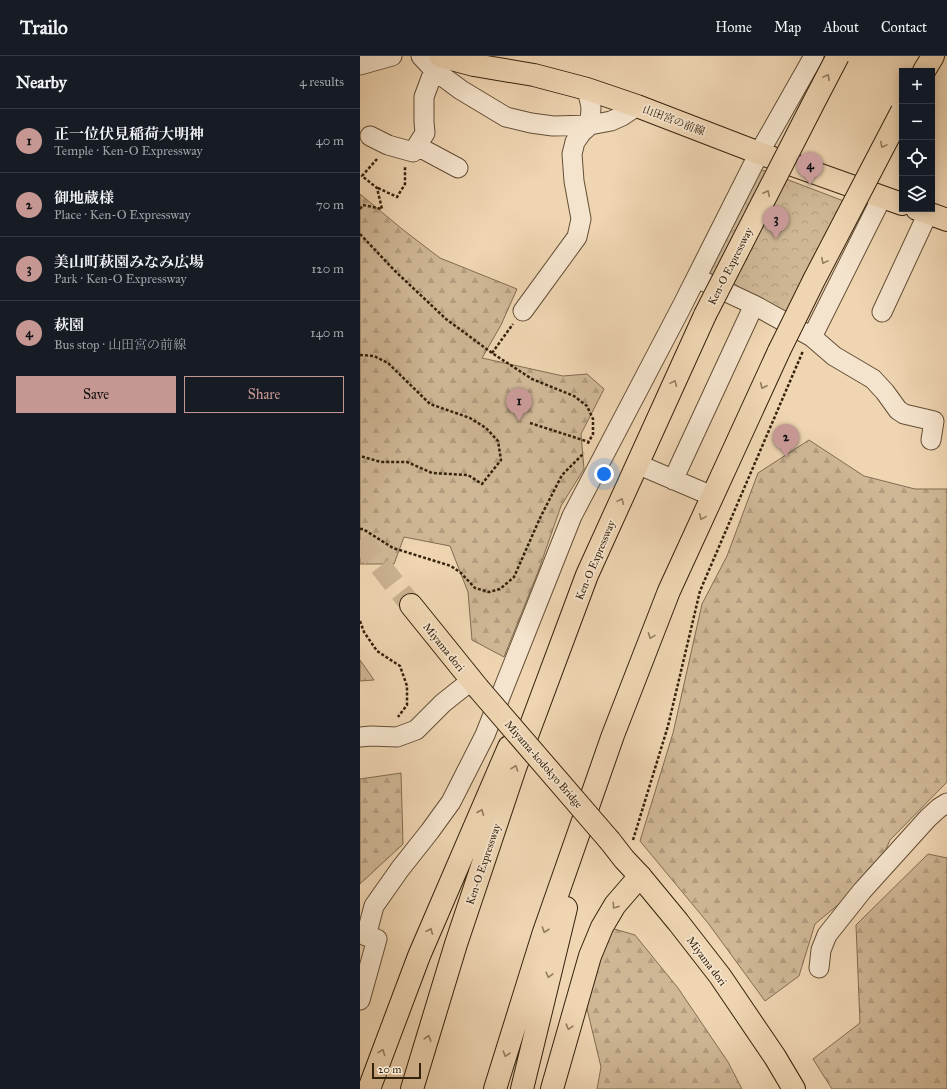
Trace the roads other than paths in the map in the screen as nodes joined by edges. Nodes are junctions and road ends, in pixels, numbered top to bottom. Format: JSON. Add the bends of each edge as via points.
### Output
{"nodes":[{"id":1,"x":392,"y":56,"type":"edge"},
{"id":2,"x":421,"y":56,"type":"edge"},
{"id":3,"x":814,"y":56,"type":"edge"},
{"id":4,"x":838,"y":56,"type":"edge"},
{"id":5,"x":933,"y":56,"type":"edge"},
{"id":6,"x":437,"y":63,"type":"edge"},
{"id":7,"x":361,"y":65,"type":"edge"},
{"id":8,"x":926,"y":68,"type":"edge"},
{"id":9,"x":587,"y":89,"type":"junction"},
{"id":10,"x":637,"y":106,"type":"junction"},
{"id":11,"x":899,"y":117,"type":"edge"},
{"id":12,"x":590,"y":125,"type":"junction"},
{"id":13,"x":370,"y":136,"type":"dead end"},
{"id":14,"x":415,"y":149,"type":"junction"},
{"id":15,"x":759,"y":153,"type":"junction"},
{"id":16,"x":458,"y":168,"type":"dead end"},
{"id":17,"x":892,"y":200,"type":"edge"},
{"id":18,"x":931,"y":214,"type":"edge"},
{"id":19,"x":696,"y":278,"type":"junction"},
{"id":20,"x":754,"y":306,"type":"junction"},
{"id":21,"x":523,"y":312,"type":"dead end"},
{"id":22,"x":882,"y":312,"type":"dead end"},
{"id":23,"x":812,"y":337,"type":"junction"},
{"id":24,"x":931,"y":440,"type":"dead end"},
{"id":25,"x":637,"y":464,"type":"junction"},
{"id":26,"x":673,"y":480,"type":"junction"},
{"id":27,"x":712,"y":496,"type":"junction"},
{"id":28,"x":587,"y":575,"type":"junction"},
{"id":29,"x":411,"y":605,"type":"tunnel mouth"},
{"id":30,"x":475,"y":684,"type":"junction"},
{"id":31,"x":613,"y":735,"type":"junction"},
{"id":32,"x":360,"y":737,"type":"edge"},
{"id":33,"x":947,"y":803,"type":"edge"},
{"id":34,"x":610,"y":840,"type":"joint"},
{"id":35,"x":640,"y":876,"type":"junction"},
{"id":36,"x":819,"y":968,"type":"dead end"},
{"id":37,"x":360,"y":1000,"type":"edge"},
{"id":38,"x":369,"y":1089,"type":"edge"},
{"id":39,"x":412,"y":1089,"type":"edge"},
{"id":40,"x":495,"y":1089,"type":"edge"},
{"id":41,"x":522,"y":1089,"type":"edge"},
{"id":42,"x":552,"y":1089,"type":"edge"},
{"id":43,"x":794,"y":1089,"type":"edge"}],
"edges":[{"from":1,"to":7,"type":"street"},
{"from":2,"to":6,"type":"street"},
{"from":3,"to":15,"type":"street"},
{"from":25,"to":4,"type":"main road","name":"Ken-O Expressway","one_way":true,"bridge":true,"via":[[705,315]]},
{"from":5,"to":8,"type":"main road"},
{"from":6,"to":9,"type":"main road","name":"山田宮の前線","via":[[474,64]]},
{"from":6,"to":12,"type":"street","via":[[461,90],[506,117],[553,126]]},
{"from":6,"to":14,"type":"street","via":[[424,97],[425,133]]},
{"from":9,"to":10,"type":"main road","name":"山田宮の前線"},
{"from":9,"to":12,"type":"street","via":[[591,107]]},
{"from":10,"to":12,"type":"street","via":[[611,121]]},
{"from":10,"to":15,"type":"main road","name":"山田宮の前線"},
{"from":11,"to":27,"type":"main road","one_way":true,"bridge":true,"via":[[814,280]]},
{"from":12,"to":21,"type":"street","via":[[575,142],[572,154],[580,219],[577,237]]},
{"from":13,"to":14,"type":"street","via":[[388,145]]},
{"from":14,"to":16,"type":"street"},
{"from":15,"to":17,"type":"main road","name":"山田宮の前線"},
{"from":15,"to":19,"type":"street"},
{"from":17,"to":23,"type":"street"},
{"from":18,"to":22,"type":"street"},
{"from":19,"to":20,"type":"street"},
{"from":19,"to":37,"type":"street","via":[[572,516],[485,735],[451,802],[374,906],[366,936],[377,940]]},
{"from":20,"to":23,"type":"street"},
{"from":20,"to":26,"type":"street"},
{"from":23,"to":24,"type":"street","via":[[834,356],[873,379],[898,410],[904,414],[934,421]]},
{"from":25,"to":26,"type":"street"},
{"from":28,"to":25,"type":"main road","name":"Ken-O Expressway","one_way":true},
{"from":26,"to":27,"type":"street"},
{"from":27,"to":31,"type":"main road","one_way":true,"via":[[669,591]]},
{"from":38,"to":28,"type":"main road","one_way":true,"via":[[419,956],[557,632]]},
{"from":39,"to":28,"type":"main road","name":"Ken-O Expressway","one_way":true,"via":[[456,944],[515,768]]},
{"from":29,"to":30,"type":"main road","name":"Miyama dori"},
{"from":30,"to":32,"type":"street","via":[[443,703],[416,730],[397,737]]},
{"from":30,"to":34,"type":"main road","name":"Miyama-kodokyo Bridge","bridge":true},
{"from":31,"to":40,"type":"main road","one_way":true,"via":[[543,935]]},
{"from":31,"to":41,"type":"main road","one_way":true,"via":[[560,932]]},
{"from":33,"to":36,"type":"street","via":[[928,818],[827,934],[821,950]]},
{"from":34,"to":35,"type":"main road","name":"Miyama dori"},
{"from":35,"to":42,"type":"main road","one_way":true,"via":[[615,905],[590,956]]},
{"from":35,"to":43,"type":"main road","name":"Miyama dori","via":[[720,976]]}]}
